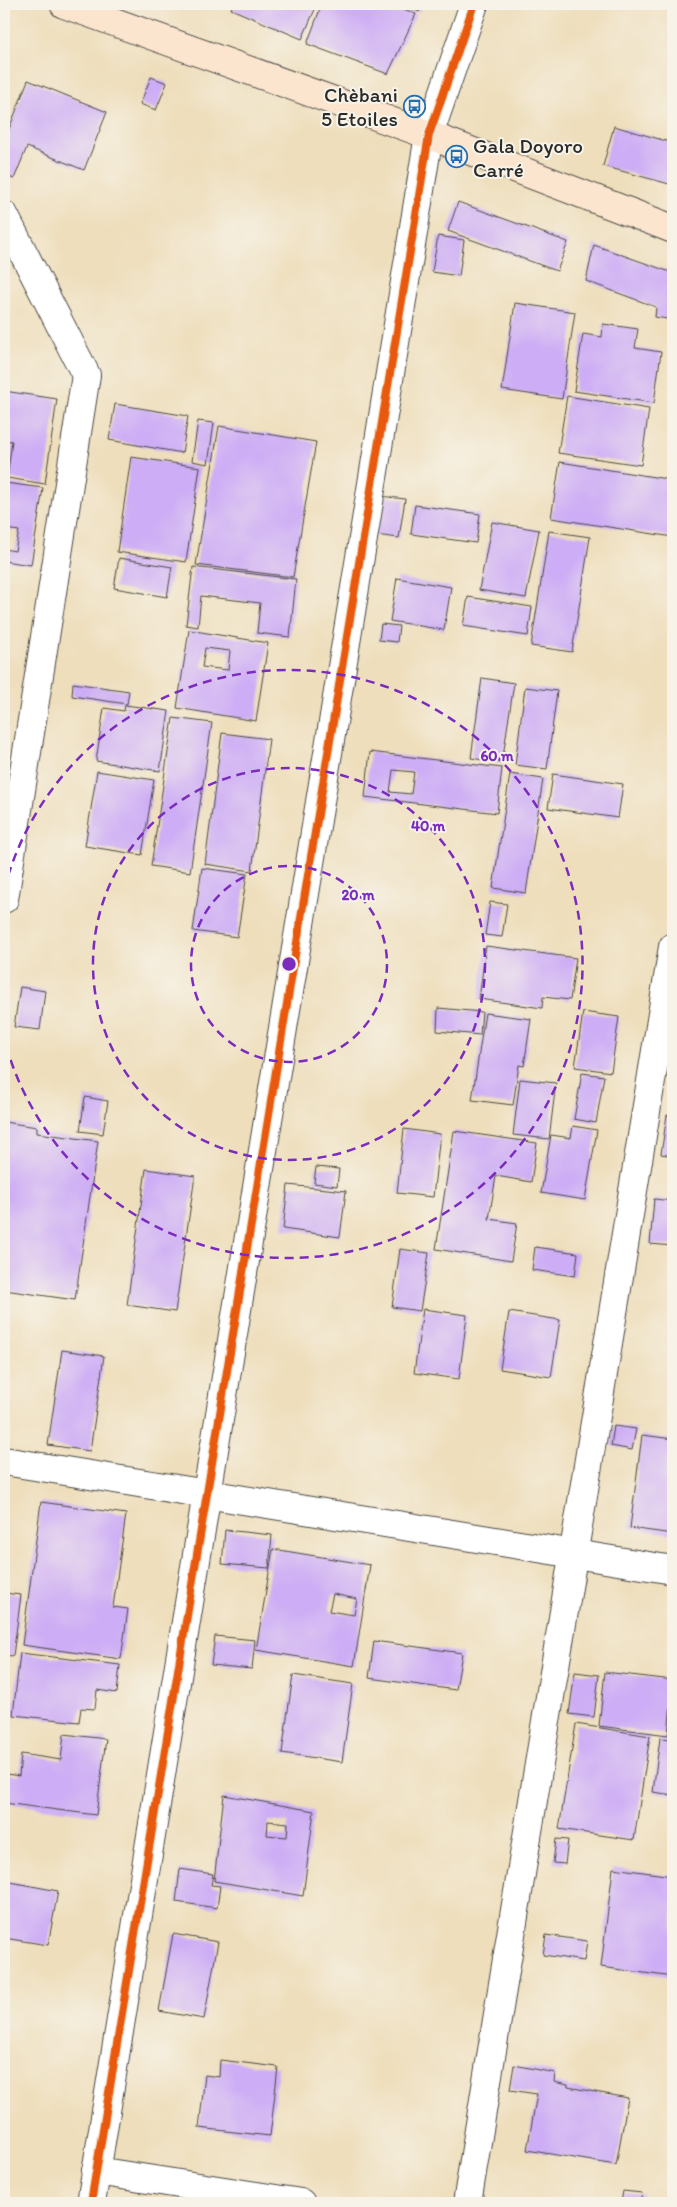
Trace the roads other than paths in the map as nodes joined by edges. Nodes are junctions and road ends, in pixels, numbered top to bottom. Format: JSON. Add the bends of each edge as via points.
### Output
{"nodes":[{"id":1,"x":64,"y":4,"type":"edge"},
{"id":2,"x":474,"y":4,"type":"edge"},
{"id":3,"x":429,"y":135,"type":"junction"},
{"id":4,"x":4,"y":215,"type":"edge"},
{"id":5,"x":673,"y":229,"type":"edge"},
{"id":6,"x":4,"y":899,"type":"edge"},
{"id":7,"x":673,"y":947,"type":"edge"},
{"id":8,"x":4,"y":1461,"type":"edge"},
{"id":9,"x":207,"y":1494,"type":"junction"},
{"id":10,"x":574,"y":1554,"type":"junction"},
{"id":11,"x":673,"y":1570,"type":"edge"},
{"id":12,"x":96,"y":2171,"type":"junction"},
{"id":13,"x":91,"y":2203,"type":"edge"},
{"id":14,"x":301,"y":2203,"type":"edge"},
{"id":15,"x":467,"y":2203,"type":"edge"}],
"edges":[{"from":1,"to":3,"type":"main road"},
{"from":2,"to":3,"type":"street"},
{"from":3,"to":5,"type":"main road"},
{"from":3,"to":9,"type":"street"},
{"from":4,"to":6,"type":"street","via":[[86,375]]},
{"from":7,"to":10,"type":"street"},
{"from":8,"to":9,"type":"street"},
{"from":9,"to":10,"type":"street"},
{"from":9,"to":12,"type":"street"},
{"from":10,"to":11,"type":"street"},
{"from":10,"to":15,"type":"street"},
{"from":12,"to":13,"type":"street"},
{"from":12,"to":14,"type":"street"}]}
